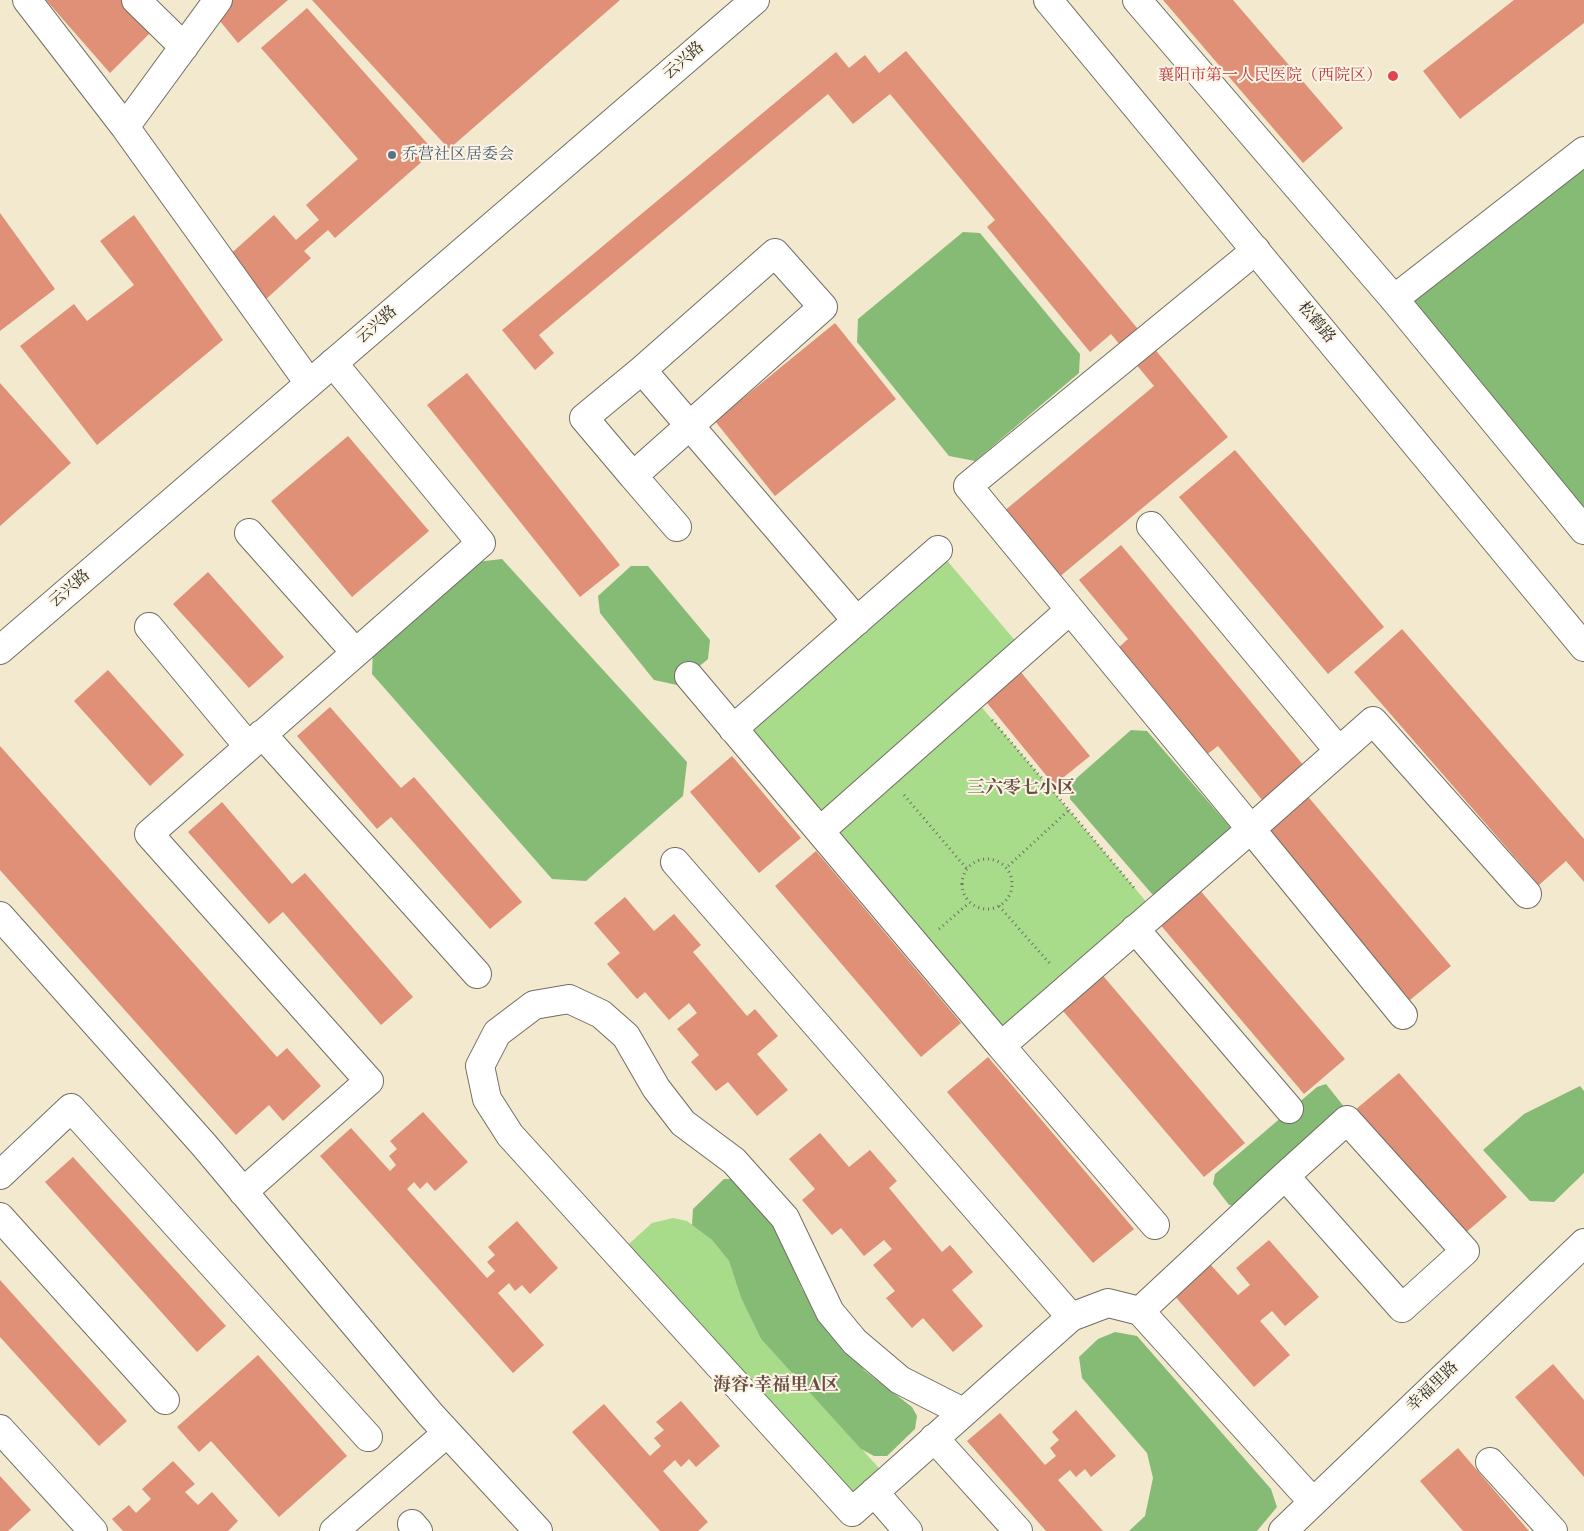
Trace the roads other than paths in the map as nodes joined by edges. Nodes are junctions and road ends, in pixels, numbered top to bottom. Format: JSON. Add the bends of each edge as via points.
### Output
{"nodes":[{"id":1,"x":27,"y":0,"type":"edge"},
{"id":2,"x":136,"y":0,"type":"edge"},
{"id":3,"x":218,"y":0,"type":"edge"},
{"id":4,"x":755,"y":0,"type":"edge"},
{"id":5,"x":1048,"y":0,"type":"edge"},
{"id":6,"x":1137,"y":0,"type":"edge"},
{"id":7,"x":184,"y":47,"type":"junction"},
{"id":8,"x":125,"y":127,"type":"junction"},
{"id":9,"x":1584,"y":151,"type":"edge"},
{"id":10,"x":1256,"y":250,"type":"junction"},
{"id":11,"x":1394,"y":299,"type":"junction"},
{"id":12,"x":333,"y":362,"type":"junction"},
{"id":13,"x":642,"y":370,"type":"junction"},
{"id":14,"x":309,"y":384,"type":"junction"},
{"id":15,"x":689,"y":426,"type":"junction"},
{"id":16,"x":633,"y":476,"type":"junction"},
{"id":17,"x":1151,"y":526,"type":"dead end"},
{"id":18,"x":677,"y":527,"type":"dead end"},
{"id":19,"x":1584,"y":530,"type":"edge"},
{"id":20,"x":248,"y":533,"type":"dead end"},
{"id":21,"x":938,"y":550,"type":"dead end"},
{"id":22,"x":1070,"y":610,"type":"junction"},
{"id":23,"x":857,"y":621,"type":"junction"},
{"id":24,"x":149,"y":627,"type":"dead end"},
{"id":25,"x":1584,"y":647,"type":"edge"},
{"id":26,"x":0,"y":650,"type":"edge"},
{"id":27,"x":355,"y":652,"type":"junction"},
{"id":28,"x":689,"y":676,"type":"dead end"},
{"id":29,"x":733,"y":729,"type":"junction"},
{"id":30,"x":255,"y":740,"type":"junction"},
{"id":31,"x":1339,"y":751,"type":"junction"},
{"id":32,"x":1251,"y":829,"type":"junction"},
{"id":33,"x":820,"y":832,"type":"junction"},
{"id":34,"x":674,"y":862,"type":"dead end"},
{"id":35,"x":1527,"y":894,"type":"dead end"},
{"id":36,"x":0,"y":916,"type":"edge"},
{"id":37,"x":1145,"y":921,"type":"junction"},
{"id":38,"x":476,"y":974,"type":"dead end"},
{"id":39,"x":1403,"y":1014,"type":"dead end"},
{"id":40,"x":1001,"y":1046,"type":"junction"},
{"id":41,"x":1289,"y":1109,"type":"dead end"},
{"id":42,"x":0,"y":1175,"type":"edge"},
{"id":43,"x":1285,"y":1176,"type":"junction"},
{"id":44,"x":243,"y":1192,"type":"junction"},
{"id":45,"x":0,"y":1217,"type":"edge"},
{"id":46,"x":1155,"y":1225,"type":"dead end"},
{"id":47,"x":1584,"y":1243,"type":"edge"},
{"id":48,"x":1140,"y":1311,"type":"junction"},
{"id":49,"x":1071,"y":1316,"type":"junction"},
{"id":50,"x":165,"y":1400,"type":"dead end"},
{"id":51,"x":963,"y":1412,"type":"junction"},
{"id":52,"x":0,"y":1429,"type":"edge"},
{"id":53,"x":447,"y":1433,"type":"junction"},
{"id":54,"x":368,"y":1437,"type":"dead end"},
{"id":55,"x":934,"y":1438,"type":"junction"},
{"id":56,"x":1490,"y":1462,"type":"dead end"},
{"id":57,"x":874,"y":1492,"type":"junction"},
{"id":58,"x":1313,"y":1502,"type":"junction"},
{"id":59,"x":93,"y":1531,"type":"edge"},
{"id":60,"x":334,"y":1531,"type":"edge"},
{"id":61,"x":538,"y":1531,"type":"edge"},
{"id":62,"x":908,"y":1531,"type":"edge"},
{"id":63,"x":1018,"y":1531,"type":"edge"},
{"id":64,"x":1283,"y":1531,"type":"edge"},
{"id":65,"x":1553,"y":1531,"type":"edge"}],
"edges":[{"from":1,"to":8,"type":"main road"},
{"from":2,"to":7,"type":"main road"},
{"from":3,"to":7,"type":"main road"},
{"from":4,"to":12,"type":"main road","name":"云兴路"},
{"from":5,"to":10,"type":"main road","name":"松鹤路"},
{"from":6,"to":11,"type":"main road"},
{"from":7,"to":8,"type":"main road"},
{"from":8,"to":14,"type":"main road"},
{"from":9,"to":11,"type":"main road"},
{"from":10,"to":22,"type":"main road","via":[[968,486]]},
{"from":10,"to":25,"type":"main road","name":"松鹤路"},
{"from":11,"to":19,"type":"main road"},
{"from":12,"to":14,"type":"main road","name":"云兴路"},
{"from":12,"to":27,"type":"main road","via":[[481,543]]},
{"from":13,"to":15,"type":"main road"},
{"from":13,"to":15,"type":"main road","via":[[775,253],[823,307]]},
{"from":13,"to":16,"type":"main road","via":[[584,418]]},
{"from":14,"to":26,"type":"main road","name":"云兴路"},
{"from":15,"to":16,"type":"main road"},
{"from":15,"to":23,"type":"main road"},
{"from":16,"to":18,"type":"main road"},
{"from":17,"to":31,"type":"main road"},
{"from":20,"to":27,"type":"main road"},
{"from":21,"to":23,"type":"main road"},
{"from":22,"to":32,"type":"main road"},
{"from":22,"to":33,"type":"main road"},
{"from":23,"to":29,"type":"main road"},
{"from":24,"to":30,"type":"main road"},
{"from":27,"to":30,"type":"main road"},
{"from":28,"to":29,"type":"main road"},
{"from":29,"to":33,"type":"main road"},
{"from":30,"to":38,"type":"main road"},
{"from":30,"to":44,"type":"main road","via":[[149,834],[369,1081]]},
{"from":31,"to":32,"type":"main road"},
{"from":31,"to":35,"type":"main road","via":[[1373,722]]},
{"from":32,"to":37,"type":"main road"},
{"from":32,"to":39,"type":"main road"},
{"from":33,"to":40,"type":"main road"},
{"from":34,"to":49,"type":"main road"},
{"from":36,"to":44,"type":"main road"},
{"from":37,"to":40,"type":"main road"},
{"from":37,"to":41,"type":"main road"},
{"from":40,"to":46,"type":"main road"},
{"from":42,"to":54,"type":"main road","via":[[70,1108]]},
{"from":43,"to":43,"type":"main road","via":[[1347,1120],[1465,1251],[1402,1308]]},
{"from":43,"to":48,"type":"main road"},
{"from":44,"to":53,"type":"main road"},
{"from":45,"to":50,"type":"main road"},
{"from":47,"to":58,"type":"main road","name":"幸福里路"},
{"from":48,"to":49,"type":"main road","via":[[1108,1303]]},
{"from":48,"to":58,"type":"main road"},
{"from":49,"to":51,"type":"main road"},
{"from":51,"to":55,"type":"main road"},
{"from":51,"to":57,"type":"main road","via":[[900,1380],[855,1342],[830,1312],[785,1218],[734,1161],[683,1123],[656,1088],[626,1036],[601,1014],[570,999],[534,1004],[497,1032],[480,1066],[487,1099],[510,1135],[852,1512]]},
{"from":52,"to":59,"type":"main road"},
{"from":53,"to":60,"type":"main road"},
{"from":53,"to":61,"type":"main road"},
{"from":55,"to":57,"type":"main road"},
{"from":55,"to":63,"type":"main road"},
{"from":56,"to":65,"type":"main road"},
{"from":57,"to":62,"type":"main road"},
{"from":58,"to":64,"type":"main road","name":"幸福里路"}]}
